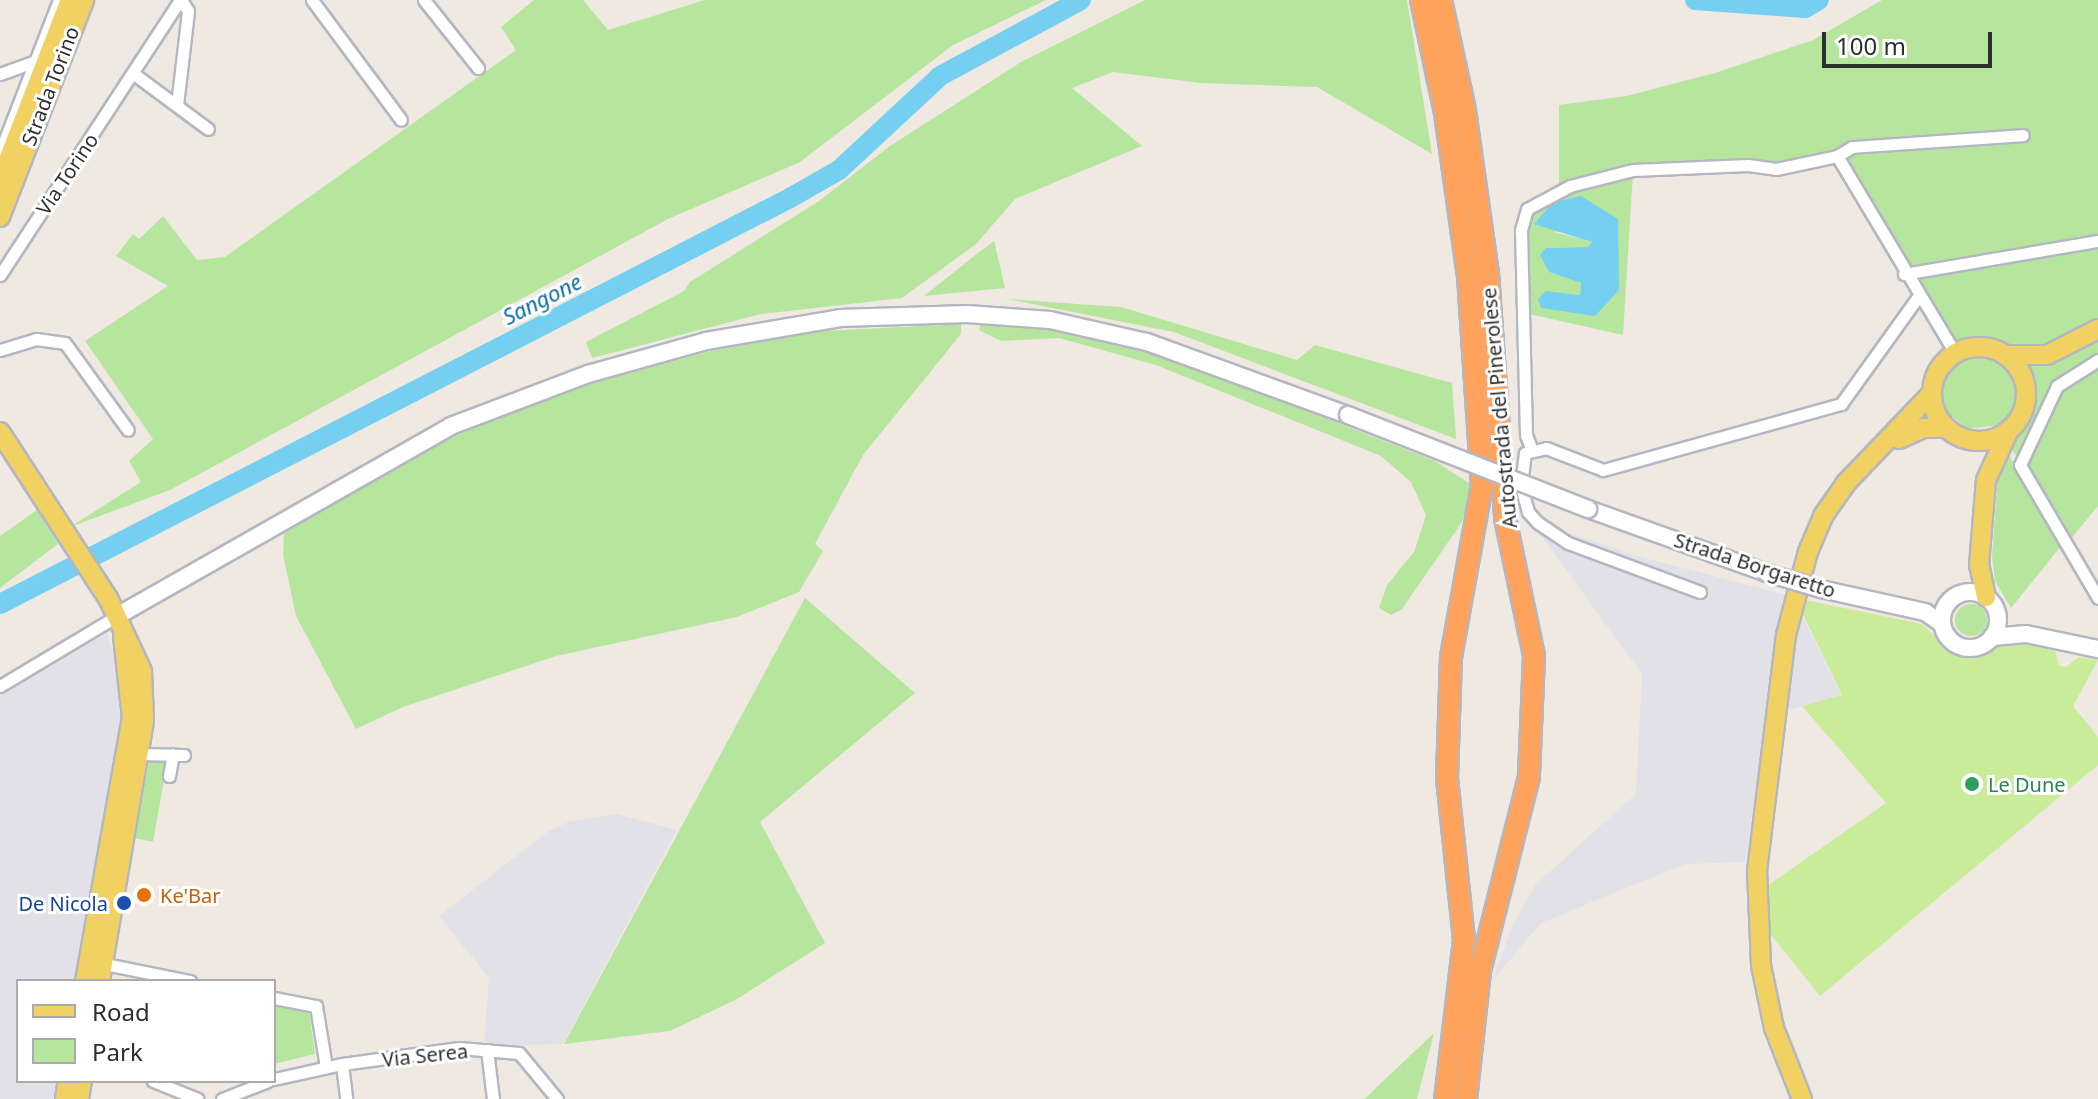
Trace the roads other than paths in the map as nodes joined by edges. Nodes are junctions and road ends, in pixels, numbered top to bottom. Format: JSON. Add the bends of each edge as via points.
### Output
{"nodes":[{"id":1,"x":59,"y":0,"type":"edge"},
{"id":2,"x":70,"y":0,"type":"edge"},
{"id":3,"x":84,"y":0,"type":"edge"},
{"id":4,"x":180,"y":0,"type":"edge"},
{"id":5,"x":312,"y":0,"type":"edge"},
{"id":6,"x":424,"y":0,"type":"edge"},
{"id":7,"x":1421,"y":0,"type":"edge"},
{"id":8,"x":1441,"y":0,"type":"edge"},
{"id":9,"x":33,"y":62,"type":"junction"},
{"id":10,"x":478,"y":68,"type":"dead end"},
{"id":11,"x":0,"y":74,"type":"edge"},
{"id":12,"x":134,"y":74,"type":"junction"},
{"id":13,"x":177,"y":105,"type":"junction"},
{"id":14,"x":1455,"y":112,"type":"junction"},
{"id":15,"x":401,"y":120,"type":"dead end"},
{"id":16,"x":208,"y":129,"type":"dead end"},
{"id":17,"x":2023,"y":135,"type":"dead end"},
{"id":18,"x":0,"y":152,"type":"edge"},
{"id":19,"x":1837,"y":156,"type":"junction"},
{"id":20,"x":0,"y":181,"type":"edge"},
{"id":21,"x":0,"y":217,"type":"edge"},
{"id":22,"x":2098,"y":241,"type":"edge"},
{"id":23,"x":1904,"y":274,"type":"junction"},
{"id":24,"x":0,"y":275,"type":"edge"},
{"id":25,"x":1918,"y":297,"type":"junction"},
{"id":26,"x":2098,"y":329,"type":"edge"},
{"id":27,"x":0,"y":350,"type":"edge"},
{"id":28,"x":1955,"y":353,"type":"junction"},
{"id":29,"x":2005,"y":355,"type":"junction"},
{"id":30,"x":2047,"y":355,"type":"junction"},
{"id":31,"x":2098,"y":360,"type":"edge"},
{"id":32,"x":1931,"y":394,"type":"junction"},
{"id":33,"x":2025,"y":397,"type":"junction"},
{"id":34,"x":1946,"y":428,"type":"junction"},
{"id":35,"x":2011,"y":428,"type":"junction"},
{"id":36,"x":128,"y":430,"type":"dead end"},
{"id":37,"x":0,"y":432,"type":"edge"},
{"id":38,"x":1968,"y":440,"type":"junction"},
{"id":39,"x":1531,"y":448,"type":"junction"},
{"id":40,"x":1872,"y":455,"type":"junction"},
{"id":41,"x":1986,"y":480,"type":"junction"},
{"id":42,"x":1979,"y":565,"type":"junction"},
{"id":43,"x":1700,"y":592,"type":"dead end"},
{"id":44,"x":1965,"y":592,"type":"junction"},
{"id":45,"x":1986,"y":597,"type":"junction"},
{"id":46,"x":2098,"y":598,"type":"edge"},
{"id":47,"x":116,"y":615,"type":"junction"},
{"id":48,"x":1943,"y":616,"type":"junction"},
{"id":49,"x":1998,"y":616,"type":"junction"},
{"id":50,"x":2026,"y":634,"type":"junction"},
{"id":51,"x":1992,"y":637,"type":"junction"},
{"id":52,"x":2098,"y":649,"type":"edge"},
{"id":53,"x":0,"y":686,"type":"edge"},
{"id":54,"x":139,"y":754,"type":"junction"},
{"id":55,"x":169,"y":776,"type":"dead end"},
{"id":56,"x":97,"y":968,"type":"edge"},
{"id":57,"x":176,"y":979,"type":"edge"},
{"id":58,"x":276,"y":998,"type":"edge"},
{"id":59,"x":487,"y":1050,"type":"junction"},
{"id":60,"x":342,"y":1064,"type":"junction"},
{"id":61,"x":326,"y":1067,"type":"junction"},
{"id":62,"x":276,"y":1079,"type":"edge"},
{"id":63,"x":158,"y":1083,"type":"edge"},
{"id":64,"x":264,"y":1083,"type":"edge"},
{"id":65,"x":226,"y":1098,"type":"edge"},
{"id":66,"x":198,"y":1099,"type":"edge"},
{"id":67,"x":346,"y":1099,"type":"edge"},
{"id":68,"x":493,"y":1099,"type":"edge"},
{"id":69,"x":557,"y":1099,"type":"edge"},
{"id":70,"x":1445,"y":1099,"type":"edge"},
{"id":71,"x":1466,"y":1099,"type":"edge"},
{"id":72,"x":1802,"y":1099,"type":"edge"}],
"edges":[{"from":1,"to":9,"type":"street","name":"Strada Torino"},
{"from":2,"to":20,"type":"main road","name":"Strada Torino"},
{"from":3,"to":21,"type":"main road","name":"Strada Torino"},
{"from":4,"to":12,"type":"street","name":"Via Torino"},
{"from":4,"to":13,"type":"street","name":"Via Torino","via":[[188,11]]},
{"from":5,"to":15,"type":"street"},
{"from":6,"to":10,"type":"street"},
{"from":7,"to":14,"type":"highway","name":"Autostrada del Pinerolese"},
{"from":8,"to":14,"type":"highway","name":"Autostrada del Pinerolese"},
{"from":9,"to":11,"type":"street"},
{"from":9,"to":18,"type":"street","name":"Strada Torino"},
{"from":12,"to":13,"type":"street"},
{"from":12,"to":24,"type":"street","name":"Via Torino"},
{"from":13,"to":16,"type":"street"},
{"from":14,"to":70,"type":"highway","name":"Autostrada del Pinerolese","via":[[1482,485],[1451,657],[1447,778],[1464,940]]},
{"from":14,"to":71,"type":"highway","name":"Autostrada del Pinerolese","via":[[1488,273],[1502,495],[1534,656],[1529,777],[1480,971]]},
{"from":17,"to":19,"type":"street","via":[[1852,147]]},
{"from":19,"to":23,"type":"street"},
{"from":19,"to":39,"type":"street","via":[[1776,169],[1748,165],[1607,174],[1527,209],[1521,230],[1526,435]]},
{"from":22,"to":23,"type":"street"},
{"from":23,"to":25,"type":"street"},
{"from":25,"to":28,"type":"street"},
{"from":25,"to":39,"type":"street","via":[[1856,387],[1833,408],[1603,470],[1546,448]]},
{"from":26,"to":30,"type":"main road"},
{"from":27,"to":36,"type":"street","via":[[36,339],[65,343]]},
{"from":28,"to":29,"type":"main road","via":[[1981,347]]},
{"from":28,"to":32,"type":"main road","via":[[1938,370]]},
{"from":29,"to":30,"type":"main road"},
{"from":29,"to":33,"type":"main road","via":[[2018,369]]},
{"from":30,"to":33,"type":"main road"},
{"from":31,"to":46,"type":"street","via":[[2057,386],[2020,465]]},
{"from":32,"to":34,"type":"main road"},
{"from":32,"to":40,"type":"main road"},
{"from":33,"to":35,"type":"main road"},
{"from":34,"to":38,"type":"main road"},
{"from":34,"to":40,"type":"main road","via":[[1915,431]]},
{"from":35,"to":38,"type":"main road","via":[[1995,438]]},
{"from":35,"to":41,"type":"main road"},
{"from":37,"to":47,"type":"main road"},
{"from":38,"to":41,"type":"main road"},
{"from":39,"to":43,"type":"street","via":[[1521,463],[1521,485],[1528,512],[1538,523],[1568,543]]},
{"from":40,"to":72,"type":"main road","via":[[1823,516],[1795,595],[1757,871],[1761,965],[1774,1028]]},
{"from":41,"to":42,"type":"main road"},
{"from":42,"to":44,"type":"main road"},
{"from":42,"to":45,"type":"main road"},
{"from":44,"to":45,"type":"street"},
{"from":44,"to":48,"type":"street"},
{"from":45,"to":49,"type":"street"},
{"from":47,"to":48,"type":"street","name":"Strada Borgaretto","bridge":true,"via":[[451,426],[706,341],[840,318],[967,314],[1050,320],[1147,342],[1767,573]]},
{"from":47,"to":53,"type":"street"},
{"from":47,"to":54,"type":"main road","via":[[138,657],[145,689]]},
{"from":47,"to":56,"type":"main road","via":[[132,718]]},
{"from":48,"to":51,"type":"street","via":[[1948,638],[1964,647],[1979,647]]},
{"from":49,"to":50,"type":"street"},
{"from":49,"to":51,"type":"street"},
{"from":50,"to":51,"type":"street"},
{"from":50,"to":52,"type":"street"},
{"from":54,"to":55,"type":"street","via":[[179,754]]},
{"from":54,"to":56,"type":"main road"},
{"from":56,"to":57,"type":"street"},
{"from":58,"to":61,"type":"street","via":[[316,1006]]},
{"from":59,"to":60,"type":"street","name":"Via Serea","via":[[459,1048]]},
{"from":59,"to":68,"type":"street"},
{"from":59,"to":69,"type":"street","name":"Via Serea","via":[[519,1053]]},
{"from":60,"to":61,"type":"street","name":"Via Serea"},
{"from":60,"to":67,"type":"street"},
{"from":61,"to":62,"type":"street","name":"Via Serea"},
{"from":63,"to":66,"type":"street"},
{"from":64,"to":65,"type":"street","name":"Via Serea"}]}
